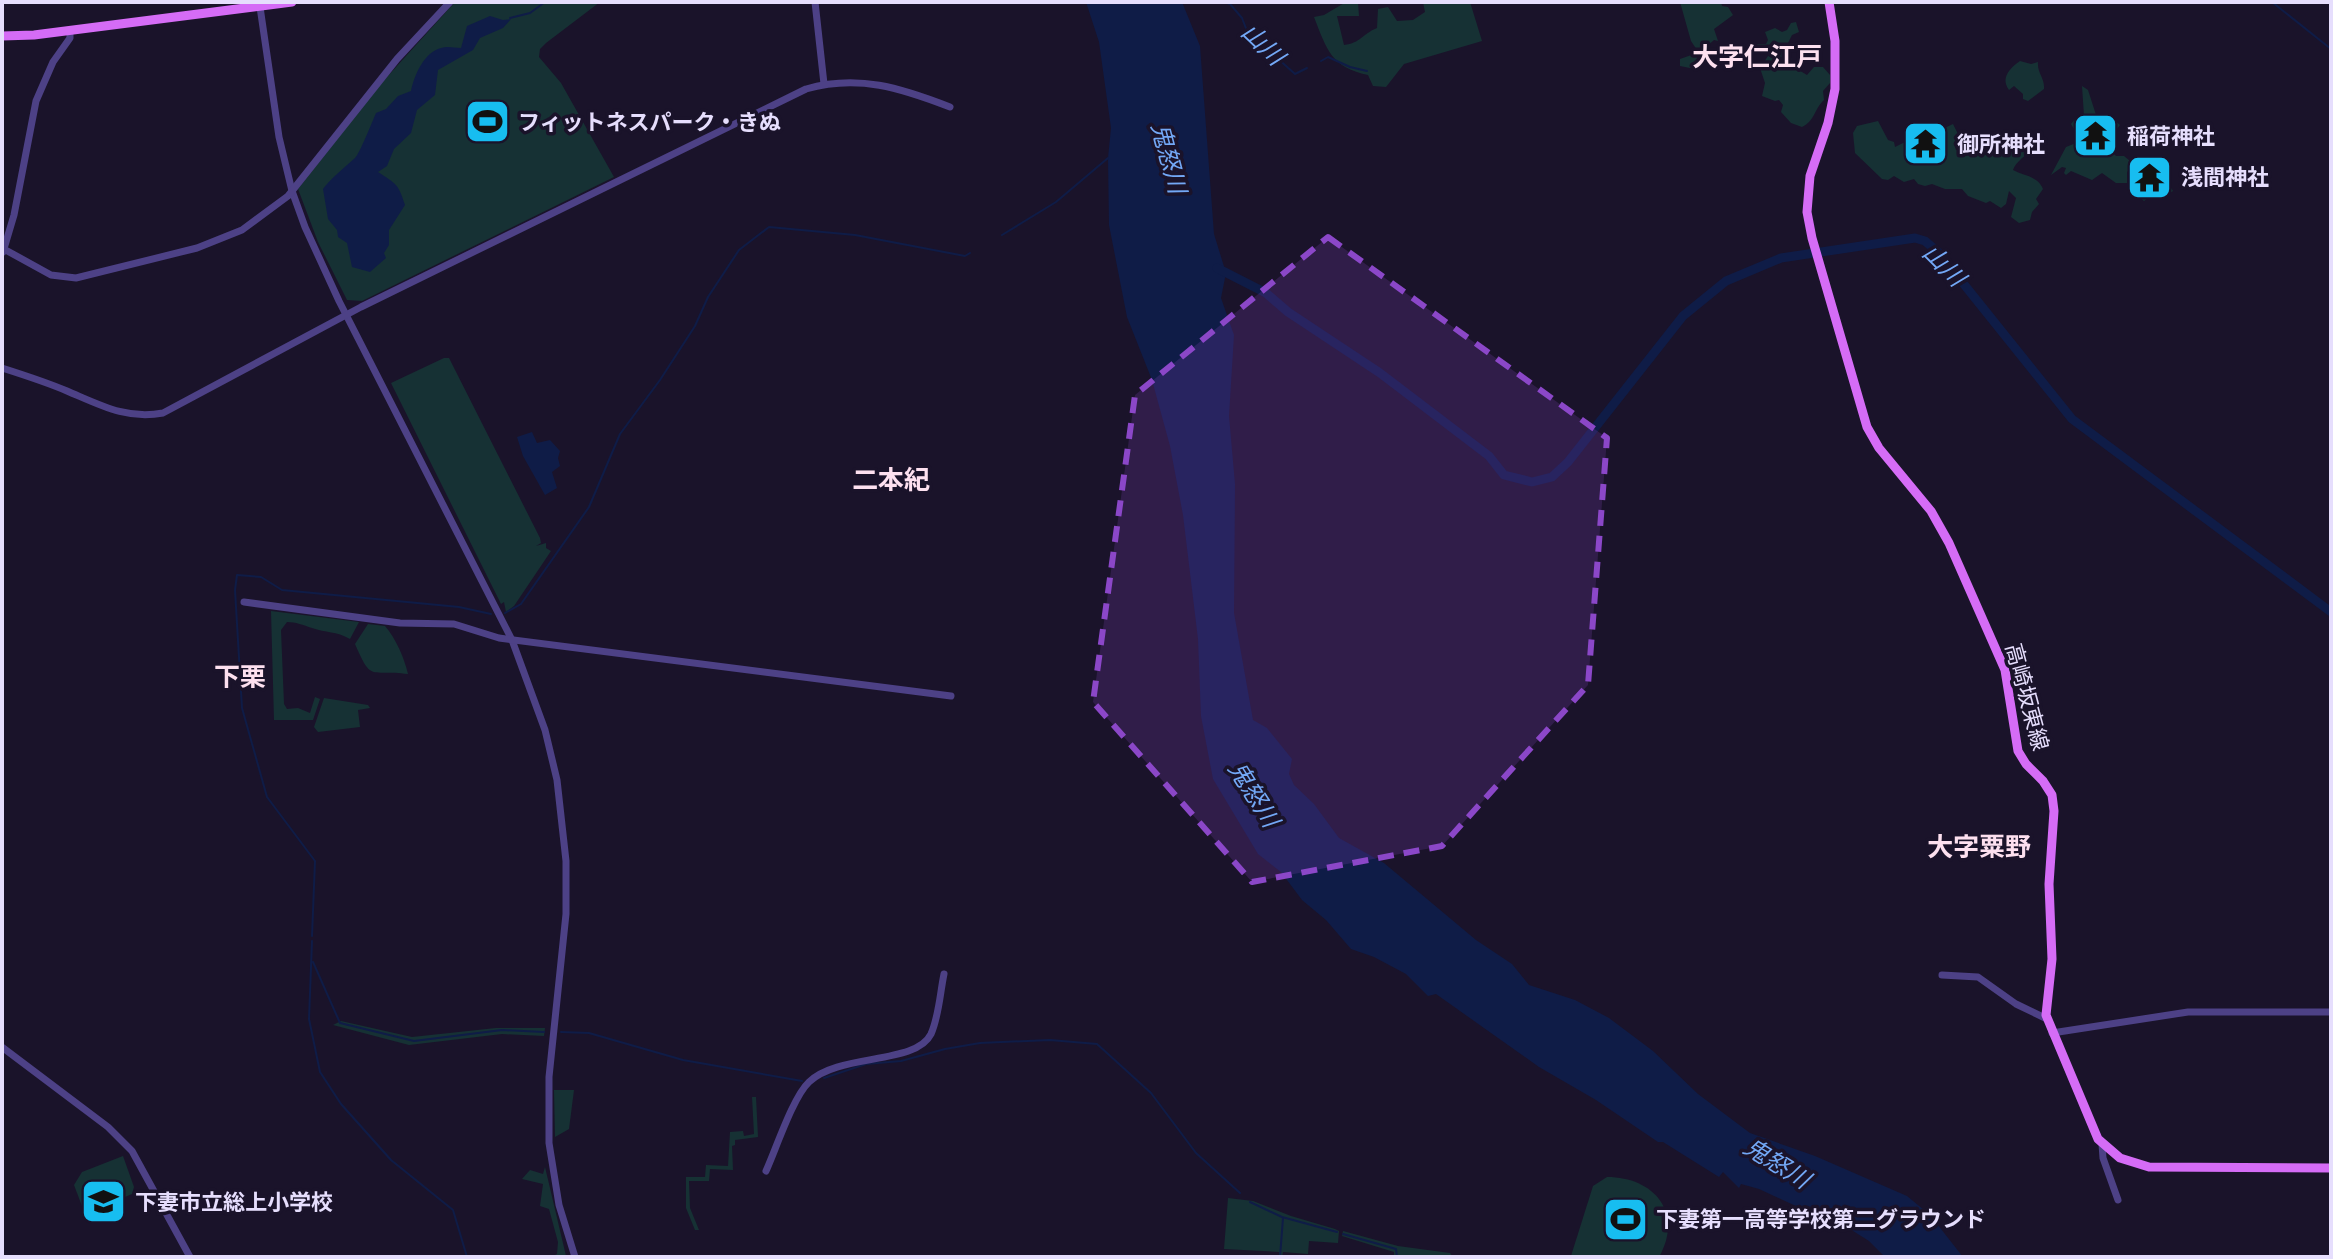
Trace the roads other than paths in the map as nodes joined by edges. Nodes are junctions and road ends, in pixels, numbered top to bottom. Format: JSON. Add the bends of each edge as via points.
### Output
{"nodes":[{"id":1,"x":292,"y":2,"type":"edge"},
{"id":2,"x":450,"y":2,"type":"edge"},
{"id":3,"x":815,"y":2,"type":"edge"},
{"id":4,"x":1829,"y":2,"type":"edge"},
{"id":5,"x":260,"y":7,"type":"junction"},
{"id":6,"x":70,"y":31,"type":"junction"},
{"id":7,"x":2,"y":36,"type":"edge"},
{"id":8,"x":824,"y":84,"type":"junction"},
{"id":9,"x":950,"y":107,"type":"dead end"},
{"id":10,"x":292,"y":191,"type":"junction"},
{"id":11,"x":3,"y":250,"type":"edge"},
{"id":12,"x":346,"y":315,"type":"junction"},
{"id":13,"x":2,"y":368,"type":"edge"},
{"id":14,"x":244,"y":602,"type":"dead end"},
{"id":15,"x":512,"y":640,"type":"junction"},
{"id":16,"x":951,"y":696,"type":"dead end"},
{"id":17,"x":944,"y":974,"type":"dead end"},
{"id":18,"x":1942,"y":975,"type":"dead end"},
{"id":19,"x":2331,"y":1012,"type":"edge"},
{"id":20,"x":2047,"y":1019,"type":"junction"},
{"id":21,"x":2052,"y":1033,"type":"junction"},
{"id":22,"x":2,"y":1047,"type":"edge"},
{"id":23,"x":2102,"y":1144,"type":"junction"},
{"id":24,"x":2331,"y":1168,"type":"edge"},
{"id":25,"x":766,"y":1171,"type":"dead end"},
{"id":26,"x":2118,"y":1200,"type":"dead end"},
{"id":27,"x":190,"y":1257,"type":"edge"},
{"id":28,"x":575,"y":1257,"type":"edge"}],
"edges":[{"from":1,"to":5,"type":"main road"},
{"from":2,"to":10,"type":"street","via":[[397,59]]},
{"from":3,"to":8,"type":"street"},
{"from":4,"to":20,"type":"main road","name":"高崎坂東線","via":[[1836,78],[1832,109],[1810,176],[1808,219],[1867,427],[1949,543],[2005,670],[2018,751],[2052,795]]},
{"from":5,"to":6,"type":"main road"},
{"from":5,"to":10,"type":"street"},
{"from":6,"to":7,"type":"main road"},
{"from":6,"to":11,"type":"street","via":[[36,101]]},
{"from":8,"to":9,"type":"street","via":[[887,85]]},
{"from":8,"to":12,"type":"street"},
{"from":10,"to":11,"type":"street","via":[[258,220],[223,239],[76,278],[51,275]]},
{"from":10,"to":12,"type":"street"},
{"from":12,"to":13,"type":"street","via":[[175,408],[150,416],[114,412]]},
{"from":12,"to":15,"type":"street"},
{"from":14,"to":15,"type":"street","via":[[400,623],[454,624]]},
{"from":15,"to":16,"type":"street"},
{"from":15,"to":28,"type":"street","via":[[545,730],[562,816],[566,914],[549,1077],[549,1143],[559,1205]]},
{"from":17,"to":25,"type":"street","via":[[926,1042],[909,1052],[855,1061],[812,1079],[799,1096]]},
{"from":18,"to":20,"type":"street","via":[[1978,977]]},
{"from":19,"to":21,"type":"street","via":[[2188,1012]]},
{"from":20,"to":21,"type":"main road","name":"高崎坂東線"},
{"from":21,"to":23,"type":"main road","name":"高崎坂東線"},
{"from":22,"to":27,"type":"street","via":[[132,1151]]},
{"from":23,"to":24,"type":"main road","via":[[2126,1161],[2149,1167]]},
{"from":23,"to":26,"type":"street"}]}
